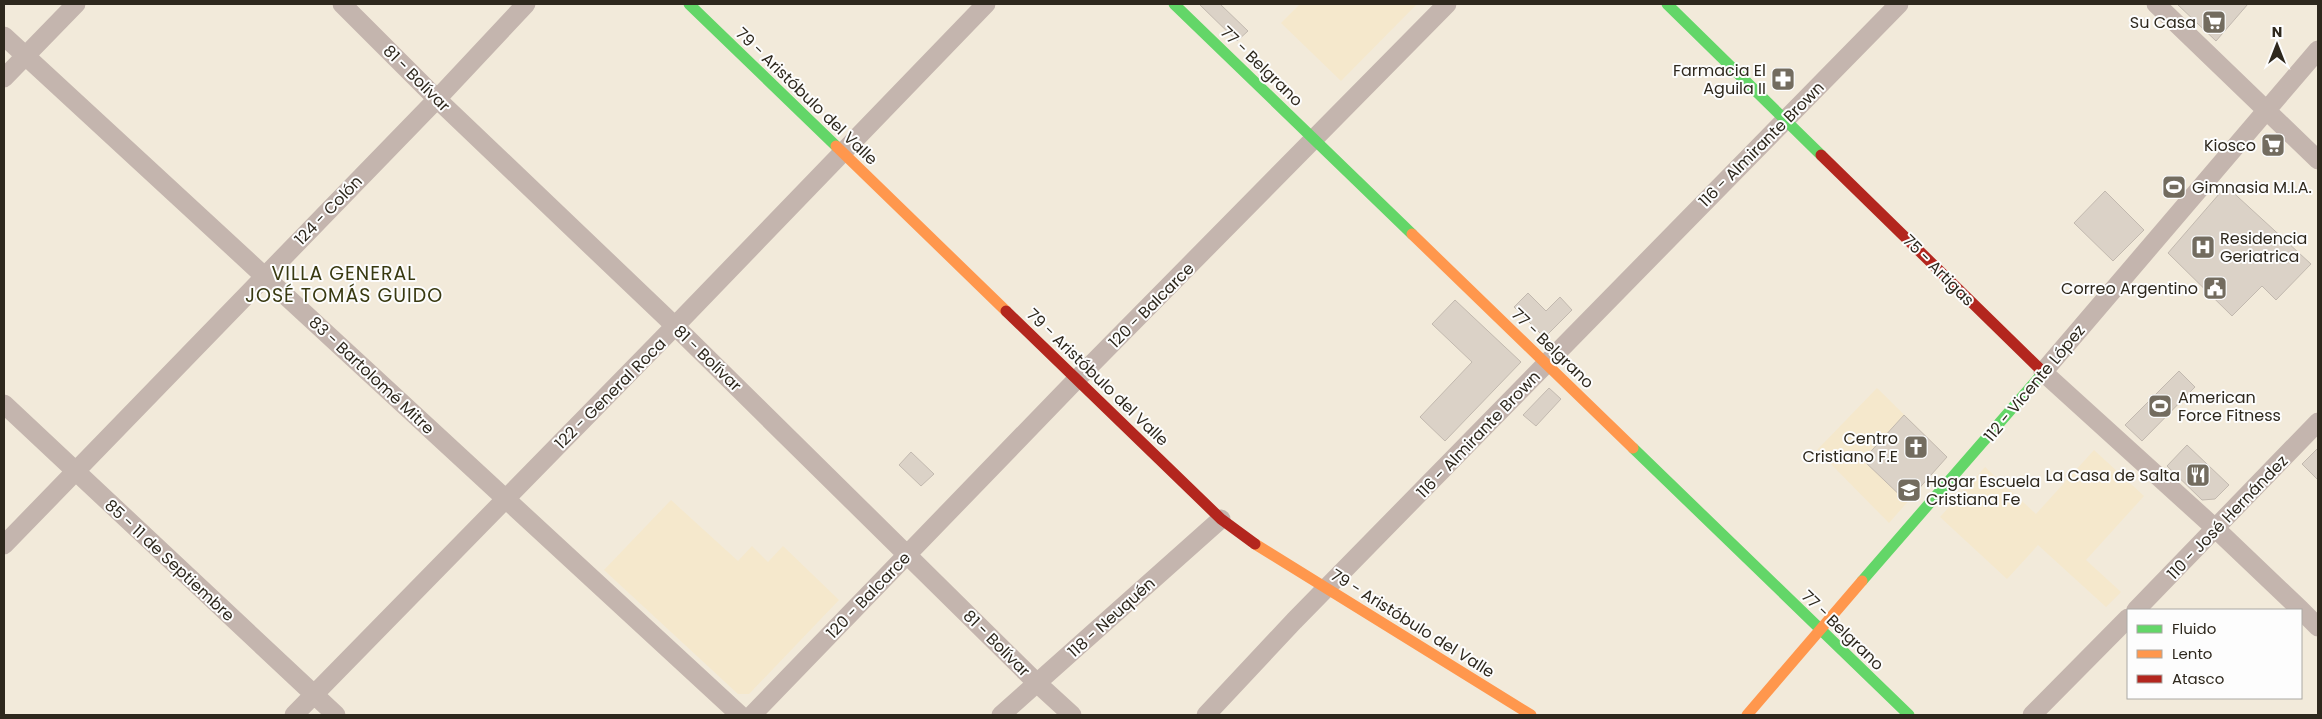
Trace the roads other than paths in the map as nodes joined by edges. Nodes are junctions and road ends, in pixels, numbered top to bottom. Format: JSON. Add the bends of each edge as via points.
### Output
{"nodes":[{"id":1,"x":76,"y":4,"type":"edge"},
{"id":2,"x":342,"y":4,"type":"edge"},
{"id":3,"x":526,"y":4,"type":"edge"},
{"id":4,"x":689,"y":4,"type":"edge"},
{"id":5,"x":986,"y":4,"type":"edge"},
{"id":6,"x":1174,"y":4,"type":"edge"},
{"id":7,"x":1447,"y":4,"type":"edge"},
{"id":8,"x":1667,"y":4,"type":"edge"},
{"id":9,"x":1899,"y":4,"type":"edge"},
{"id":10,"x":2156,"y":4,"type":"edge"},
{"id":11,"x":4,"y":36,"type":"edge"},
{"id":12,"x":2318,"y":50,"type":"edge"},
{"id":13,"x":25,"y":56,"type":"junction"},
{"id":14,"x":4,"y":78,"type":"edge"},
{"id":15,"x":437,"y":98,"type":"junction"},
{"id":16,"x":2266,"y":111,"type":"junction"},
{"id":17,"x":1786,"y":119,"type":"junction"},
{"id":18,"x":1316,"y":139,"type":"junction"},
{"id":19,"x":841,"y":152,"type":"junction"},
{"id":20,"x":2318,"y":160,"type":"edge"},
{"id":21,"x":264,"y":275,"type":"junction"},
{"id":22,"x":675,"y":326,"type":"junction"},
{"id":23,"x":1546,"y":364,"type":"junction"},
{"id":24,"x":2043,"y":372,"type":"junction"},
{"id":25,"x":1077,"y":379,"type":"junction"},
{"id":26,"x":4,"y":404,"type":"edge"},
{"id":27,"x":2318,"y":422,"type":"edge"},
{"id":28,"x":76,"y":472,"type":"junction"},
{"id":29,"x":505,"y":499,"type":"junction"},
{"id":30,"x":1222,"y":519,"type":"junction"},
{"id":31,"x":2216,"y":529,"type":"junction"},
{"id":32,"x":4,"y":545,"type":"edge"},
{"id":33,"x":908,"y":554,"type":"junction"},
{"id":34,"x":1327,"y":590,"type":"junction"},
{"id":35,"x":2137,"y":609,"type":"edge"},
{"id":36,"x":2300,"y":609,"type":"edge"},
{"id":37,"x":2302,"y":611,"type":"edge"},
{"id":38,"x":2127,"y":619,"type":"edge"},
{"id":39,"x":2318,"y":627,"type":"edge"},
{"id":40,"x":1822,"y":631,"type":"junction"},
{"id":41,"x":1037,"y":683,"type":"junction"},
{"id":42,"x":314,"y":694,"type":"junction"},
{"id":43,"x":294,"y":715,"type":"edge"},
{"id":44,"x":336,"y":715,"type":"edge"},
{"id":45,"x":740,"y":715,"type":"edge"},
{"id":46,"x":752,"y":715,"type":"edge"},
{"id":47,"x":1001,"y":715,"type":"edge"},
{"id":48,"x":1072,"y":715,"type":"edge"},
{"id":49,"x":1206,"y":715,"type":"edge"},
{"id":50,"x":1530,"y":715,"type":"edge"},
{"id":51,"x":1747,"y":715,"type":"edge"},
{"id":52,"x":1909,"y":715,"type":"edge"},
{"id":53,"x":2032,"y":715,"type":"edge"}],
"edges":[{"from":1,"to":13,"type":"street"},
{"from":2,"to":15,"type":"street","name":"81 - Bolívar"},
{"from":3,"to":15,"type":"street","name":"124 - Colón"},
{"from":4,"to":19,"type":"street","name":"79 - Aristóbulo del Valle"},
{"from":5,"to":19,"type":"street","name":"122 - General Roca"},
{"from":6,"to":18,"type":"street","name":"77 - Belgrano"},
{"from":7,"to":18,"type":"street","name":"120 - Balcarce"},
{"from":8,"to":17,"type":"street","name":"75 - Artigas"},
{"from":9,"to":17,"type":"street","name":"116 - Almirante Brown"},
{"from":10,"to":16,"type":"street"},
{"from":11,"to":13,"type":"street","name":"83 - Bartolomé Mitre"},
{"from":12,"to":16,"type":"street","name":"112 - Vicente López"},
{"from":13,"to":14,"type":"street"},
{"from":13,"to":21,"type":"street","name":"83 - Bartolomé Mitre"},
{"from":15,"to":21,"type":"street","name":"124 - Colón"},
{"from":15,"to":22,"type":"street","name":"81 - Bolívar"},
{"from":16,"to":20,"type":"street"},
{"from":16,"to":24,"type":"street","name":"112 - Vicente López"},
{"from":17,"to":23,"type":"street","name":"116 - Almirante Brown"},
{"from":17,"to":24,"type":"street","name":"75 - Artigas"},
{"from":18,"to":23,"type":"street","name":"77 - Belgrano"},
{"from":18,"to":25,"type":"street","name":"120 - Balcarce"},
{"from":19,"to":22,"type":"street","name":"122 - General Roca"},
{"from":19,"to":25,"type":"street","name":"79 - Aristóbulo del Valle"},
{"from":21,"to":28,"type":"street","name":"124 - Colón"},
{"from":21,"to":29,"type":"street","name":"83 - Bartolomé Mitre"},
{"from":22,"to":29,"type":"street","name":"122 - General Roca"},
{"from":22,"to":33,"type":"street","name":"81 - Bolívar"},
{"from":23,"to":34,"type":"street","name":"116 - Almirante Brown"},
{"from":23,"to":40,"type":"street","name":"77 - Belgrano"},
{"from":24,"to":31,"type":"street","name":"75 - Artigas"},
{"from":24,"to":40,"type":"street","name":"112 - Vicente López"},
{"from":25,"to":30,"type":"street","name":"79 - Aristóbulo del Valle"},
{"from":25,"to":33,"type":"street","name":"120 - Balcarce"},
{"from":26,"to":28,"type":"street","name":"85 - 11 de Septiembre"},
{"from":27,"to":31,"type":"street","name":"110 - José Hernández"},
{"from":28,"to":32,"type":"street","name":"124 - Colón"},
{"from":28,"to":42,"type":"street","name":"85 - 11 de Septiembre"},
{"from":29,"to":42,"type":"street","name":"122 - General Roca"},
{"from":29,"to":45,"type":"street","name":"83 - Bartolomé Mitre"},
{"from":30,"to":34,"type":"street","name":"79 - Aristóbulo del Valle","via":[[1240,535]]},
{"from":30,"to":41,"type":"street","name":"118 - Neuquén"},
{"from":31,"to":35,"type":"street","name":"110 - José Hernández"},
{"from":31,"to":36,"type":"street","name":"75 - Artigas"},
{"from":33,"to":41,"type":"street","name":"81 - Bolívar"},
{"from":33,"to":46,"type":"street","name":"120 - Balcarce"},
{"from":34,"to":49,"type":"street","name":"116 - Almirante Brown"},
{"from":34,"to":50,"type":"street","name":"79 - Aristóbulo del Valle"},
{"from":37,"to":39,"type":"street","name":"75 - Artigas"},
{"from":38,"to":53,"type":"street"},
{"from":40,"to":51,"type":"street","name":"112 - Vicente López"},
{"from":40,"to":52,"type":"street","name":"77 - Belgrano"},
{"from":41,"to":47,"type":"street","name":"118 - Neuquén"},
{"from":41,"to":48,"type":"street","name":"81 - Bolívar"},
{"from":42,"to":43,"type":"street","name":"122 - General Roca"},
{"from":42,"to":44,"type":"street","name":"85 - 11 de Septiembre"}]}
